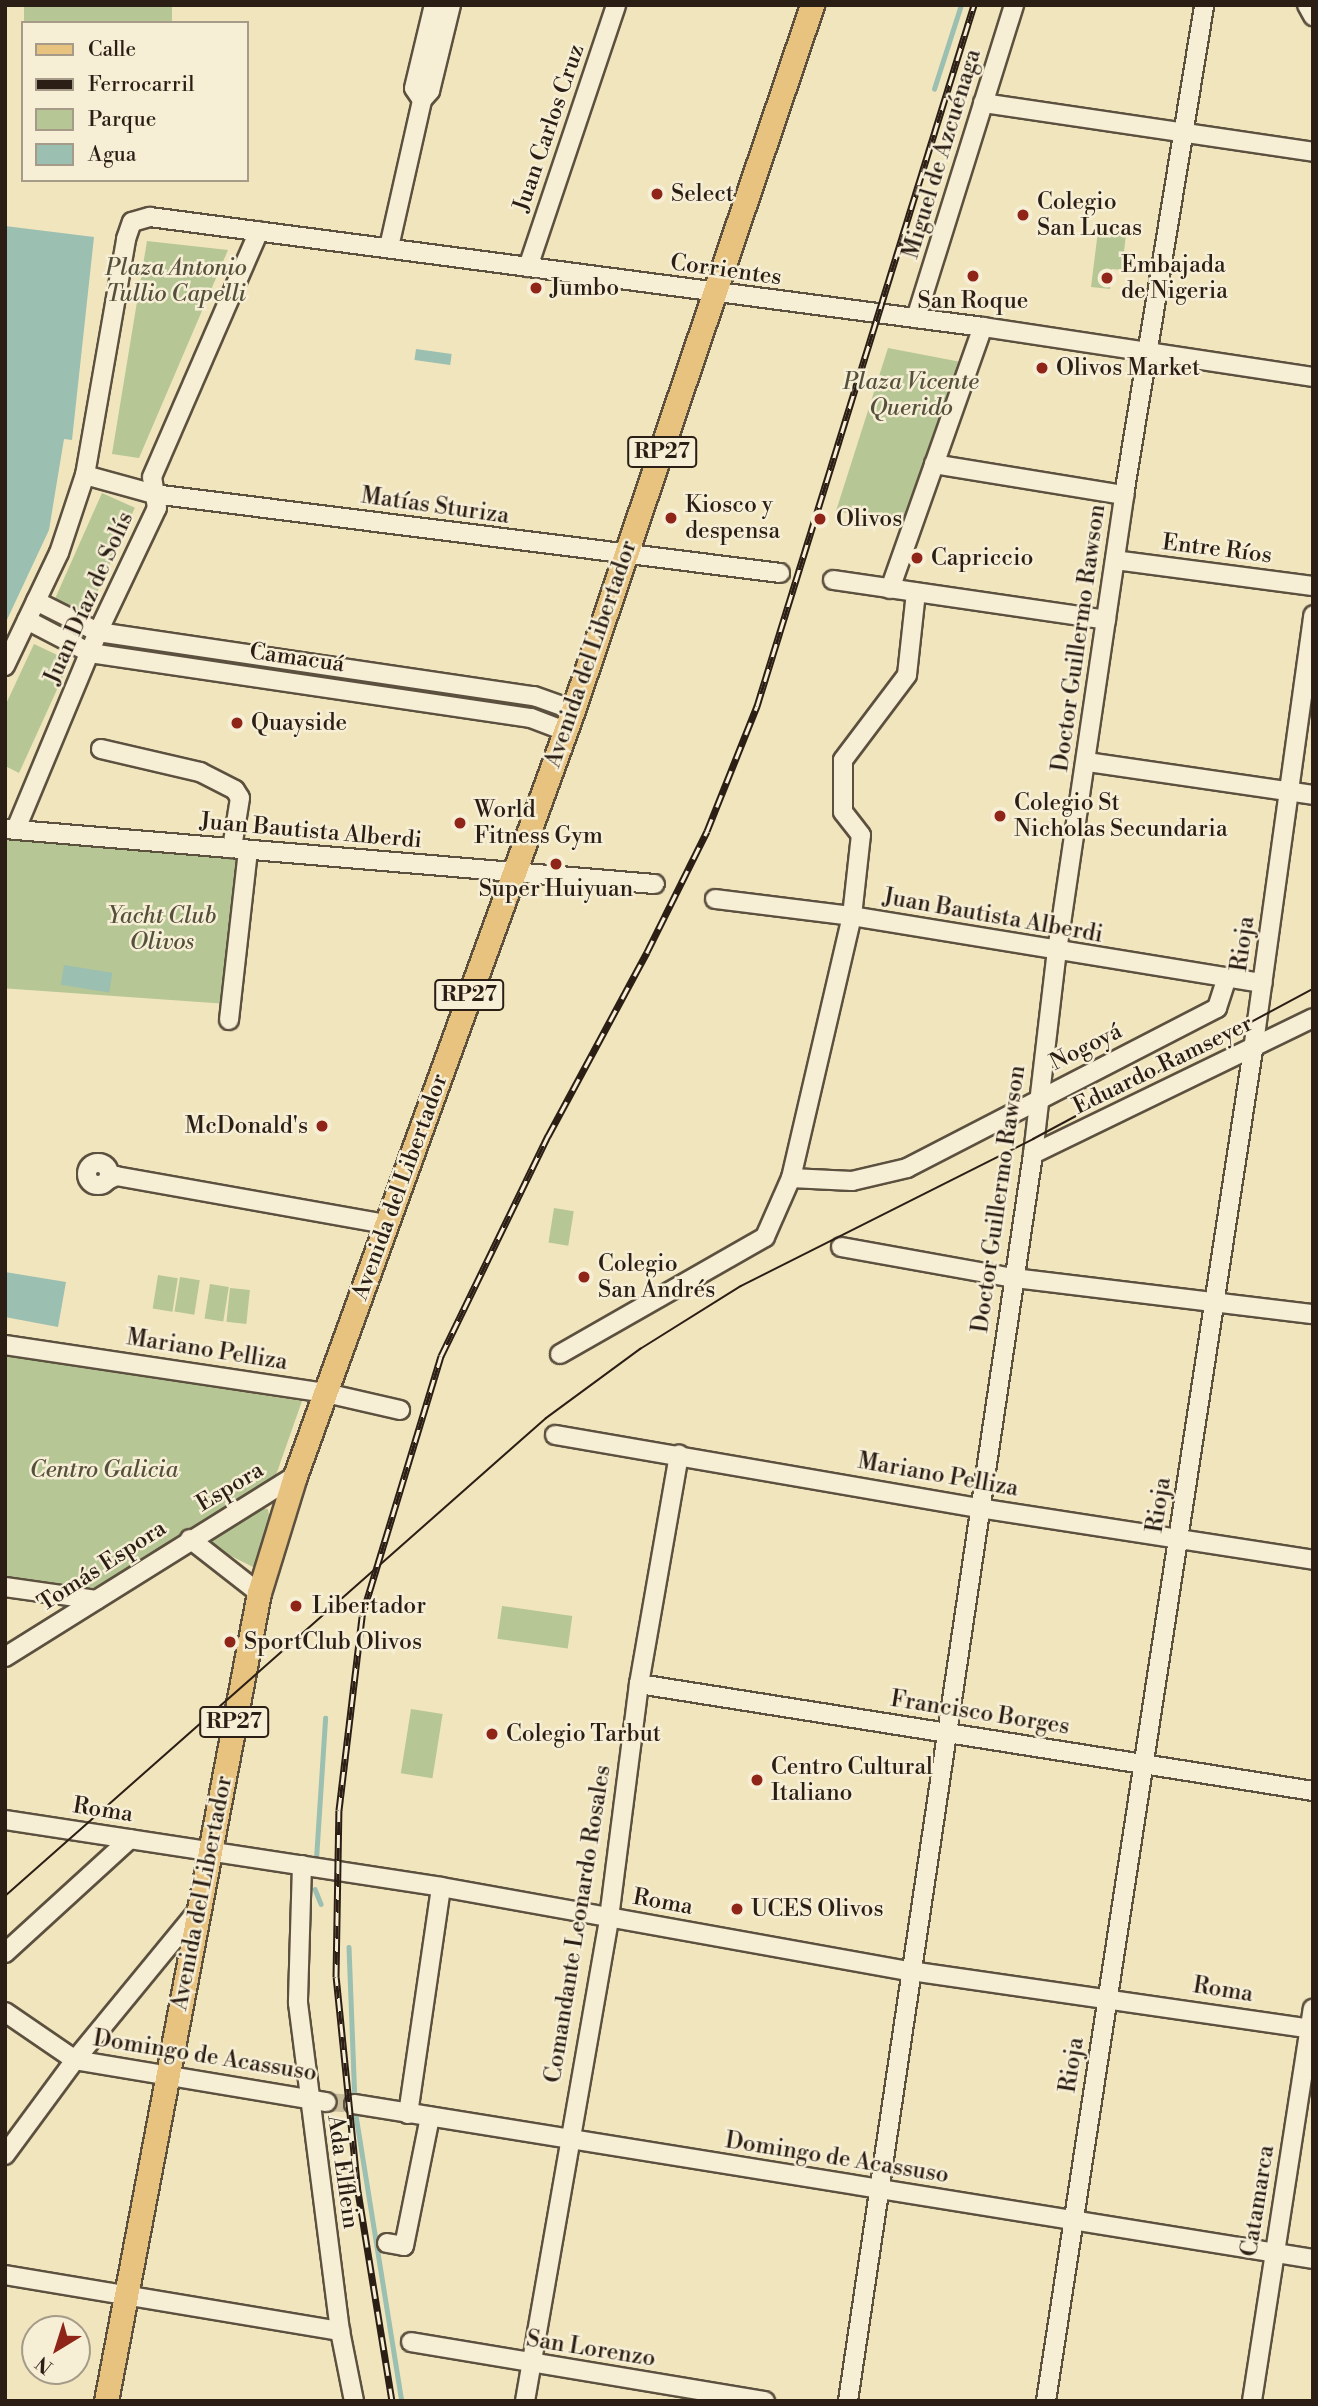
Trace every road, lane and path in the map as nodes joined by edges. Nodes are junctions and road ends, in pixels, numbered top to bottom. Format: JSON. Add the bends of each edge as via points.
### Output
{"nodes":[{"id":1,"x":434,"y":5,"type":"edge"},
{"id":2,"x":451,"y":5,"type":"edge"},
{"id":3,"x":616,"y":5,"type":"edge"},
{"id":4,"x":812,"y":5,"type":"edge"},
{"id":5,"x":1014,"y":5,"type":"edge"},
{"id":6,"x":1203,"y":5,"type":"edge"},
{"id":7,"x":1307,"y":5,"type":"edge"},
{"id":8,"x":1313,"y":16,"type":"edge"},
{"id":9,"x":422,"y":100,"type":"junction"},
{"id":10,"x":983,"y":103,"type":"junction"},
{"id":11,"x":1185,"y":133,"type":"junction"},
{"id":12,"x":1313,"y":152,"type":"edge"},
{"id":13,"x":259,"y":230,"type":"junction"},
{"id":14,"x":388,"y":247,"type":"junction"},
{"id":15,"x":528,"y":267,"type":"junction"},
{"id":16,"x":716,"y":293,"type":"junction"},
{"id":17,"x":916,"y":318,"type":"junction"},
{"id":18,"x":983,"y":327,"type":"junction"},
{"id":19,"x":1149,"y":353,"type":"junction"},
{"id":20,"x":1313,"y":377,"type":"edge"},
{"id":21,"x":934,"y":464,"type":"junction"},
{"id":22,"x":85,"y":475,"type":"junction"},
{"id":23,"x":154,"y":494,"type":"junction"},
{"id":24,"x":1124,"y":495,"type":"junction"},
{"id":25,"x":625,"y":556,"type":"junction"},
{"id":26,"x":1115,"y":561,"type":"junction"},
{"id":27,"x":780,"y":573,"type":"dead end"},
{"id":28,"x":833,"y":580,"type":"dead end"},
{"id":29,"x":1313,"y":586,"type":"edge"},
{"id":30,"x":890,"y":589,"type":"junction"},
{"id":31,"x":916,"y":592,"type":"junction"},
{"id":32,"x":36,"y":601,"type":"junction"},
{"id":33,"x":1313,"y":615,"type":"edge"},
{"id":34,"x":27,"y":620,"type":"junction"},
{"id":35,"x":1107,"y":620,"type":"junction"},
{"id":36,"x":98,"y":632,"type":"junction"},
{"id":37,"x":230,"y":652,"type":"junction"},
{"id":38,"x":90,"y":653,"type":"junction"},
{"id":39,"x":5,"y":666,"type":"edge"},
{"id":40,"x":227,"y":673,"type":"junction"},
{"id":41,"x":442,"y":682,"type":"junction"},
{"id":42,"x":438,"y":704,"type":"junction"},
{"id":43,"x":569,"y":721,"type":"junction"},
{"id":44,"x":101,"y":748,"type":"dead end"},
{"id":45,"x":1087,"y":762,"type":"junction"},
{"id":46,"x":1289,"y":791,"type":"junction"},
{"id":47,"x":1313,"y":794,"type":"edge"},
{"id":48,"x":10,"y":829,"type":"edge"},
{"id":49,"x":240,"y":849,"type":"junction"},
{"id":50,"x":514,"y":874,"type":"junction"},
{"id":51,"x":655,"y":884,"type":"dead end"},
{"id":52,"x":715,"y":899,"type":"dead end"},
{"id":53,"x":852,"y":916,"type":"junction"},
{"id":54,"x":1057,"y":951,"type":"junction"},
{"id":55,"x":1226,"y":981,"type":"junction"},
{"id":56,"x":1263,"y":983,"type":"junction"},
{"id":57,"x":1313,"y":1018,"type":"edge"},
{"id":58,"x":229,"y":1020,"type":"dead end"},
{"id":59,"x":1254,"y":1050,"type":"junction"},
{"id":60,"x":1038,"y":1099,"type":"junction"},
{"id":61,"x":1033,"y":1154,"type":"junction"},
{"id":62,"x":111,"y":1175,"type":"dead end"},
{"id":63,"x":791,"y":1178,"type":"junction"},
{"id":64,"x":385,"y":1224,"type":"junction"},
{"id":65,"x":841,"y":1247,"type":"dead end"},
{"id":66,"x":1014,"y":1278,"type":"junction"},
{"id":67,"x":1215,"y":1300,"type":"junction"},
{"id":68,"x":1313,"y":1314,"type":"edge"},
{"id":69,"x":5,"y":1345,"type":"edge"},
{"id":70,"x":560,"y":1354,"type":"dead end"},
{"id":71,"x":326,"y":1393,"type":"junction"},
{"id":72,"x":400,"y":1410,"type":"dead end"},
{"id":73,"x":555,"y":1435,"type":"dead end"},
{"id":74,"x":679,"y":1454,"type":"junction"},
{"id":75,"x":295,"y":1476,"type":"junction"},
{"id":76,"x":979,"y":1508,"type":"junction"},
{"id":77,"x":1178,"y":1538,"type":"junction"},
{"id":78,"x":190,"y":1539,"type":"junction"},
{"id":79,"x":1313,"y":1560,"type":"edge"},
{"id":80,"x":5,"y":1587,"type":"edge"},
{"id":81,"x":258,"y":1593,"type":"junction"},
{"id":82,"x":96,"y":1600,"type":"junction"},
{"id":83,"x":5,"y":1657,"type":"edge"},
{"id":84,"x":639,"y":1684,"type":"junction"},
{"id":85,"x":945,"y":1732,"type":"junction"},
{"id":86,"x":1145,"y":1764,"type":"junction"},
{"id":87,"x":1313,"y":1791,"type":"edge"},
{"id":88,"x":5,"y":1820,"type":"edge"},
{"id":89,"x":130,"y":1839,"type":"junction"},
{"id":90,"x":209,"y":1852,"type":"junction"},
{"id":91,"x":302,"y":1865,"type":"junction"},
{"id":92,"x":442,"y":1887,"type":"junction"},
{"id":93,"x":199,"y":1909,"type":"junction"},
{"id":94,"x":609,"y":1918,"type":"junction"},
{"id":95,"x":5,"y":1953,"type":"edge"},
{"id":96,"x":909,"y":1971,"type":"junction"},
{"id":97,"x":1107,"y":1997,"type":"junction"},
{"id":98,"x":1313,"y":2009,"type":"edge"},
{"id":99,"x":5,"y":2012,"type":"edge"},
{"id":100,"x":1311,"y":2029,"type":"edge"},
{"id":101,"x":75,"y":2060,"type":"junction"},
{"id":102,"x":168,"y":2074,"type":"junction"},
{"id":103,"x":316,"y":2096,"type":"junction"},
{"id":104,"x":354,"y":2104,"type":"tunnel mouth"},
{"id":105,"x":408,"y":2114,"type":"junction"},
{"id":106,"x":430,"y":2117,"type":"junction"},
{"id":107,"x":568,"y":2140,"type":"junction"},
{"id":108,"x":5,"y":2155,"type":"edge"},
{"id":109,"x":878,"y":2190,"type":"junction"},
{"id":110,"x":1073,"y":2221,"type":"junction"},
{"id":111,"x":387,"y":2243,"type":"dead end"},
{"id":112,"x":1275,"y":2253,"type":"junction"},
{"id":113,"x":1313,"y":2259,"type":"edge"},
{"id":114,"x":5,"y":2275,"type":"edge"},
{"id":115,"x":124,"y":2298,"type":"junction"},
{"id":116,"x":340,"y":2332,"type":"junction"},
{"id":117,"x":411,"y":2342,"type":"dead end"},
{"id":118,"x":532,"y":2365,"type":"junction"},
{"id":119,"x":106,"y":2401,"type":"edge"},
{"id":120,"x":354,"y":2401,"type":"edge"},
{"id":121,"x":525,"y":2401,"type":"edge"},
{"id":122,"x":765,"y":2401,"type":"edge"},
{"id":123,"x":848,"y":2401,"type":"edge"},
{"id":124,"x":1046,"y":2401,"type":"edge"},
{"id":125,"x":1252,"y":2401,"type":"edge"}],
"edges":[{"from":1,"to":9,"type":"street","via":[[414,88]]},
{"from":2,"to":9,"type":"street","via":[[430,91]]},
{"from":3,"to":15,"type":"street","name":"Juan Carlos Cruz"},
{"from":4,"to":16,"type":"main road","name":"Avenida del Libertador","number":"RP27"},
{"from":5,"to":10,"type":"street","name":"Miguel de Azcuénaga"},
{"from":6,"to":11,"type":"street","name":"Doctor Guillermo Rawson"},
{"from":7,"to":8,"type":"street"},
{"from":9,"to":14,"type":"street"},
{"from":10,"to":11,"type":"street"},
{"from":10,"to":17,"type":"street","name":"Miguel de Azcuénaga"},
{"from":11,"to":12,"type":"street"},
{"from":11,"to":19,"type":"street","name":"Doctor Guillermo Rawson"},
{"from":13,"to":14,"type":"street","name":"Corrientes"},
{"from":13,"to":22,"type":"street","name":"Corrientes","via":[[150,217],[132,222]]},
{"from":13,"to":23,"type":"street","name":"Juan Díaz de Solís","via":[[152,477]]},
{"from":14,"to":15,"type":"street","name":"Corrientes"},
{"from":15,"to":16,"type":"street","name":"Corrientes"},
{"from":16,"to":17,"type":"street","name":"Corrientes"},
{"from":16,"to":25,"type":"main road","name":"Avenida del Libertador","number":"RP27"},
{"from":17,"to":18,"type":"street","name":"Corrientes"},
{"from":18,"to":19,"type":"street","name":"Corrientes"},
{"from":18,"to":21,"type":"street"},
{"from":19,"to":20,"type":"street","name":"Corrientes"},
{"from":19,"to":24,"type":"street","name":"Doctor Guillermo Rawson"},
{"from":21,"to":24,"type":"street"},
{"from":21,"to":30,"type":"street"},
{"from":22,"to":23,"type":"street","name":"Matías Sturiza"},
{"from":22,"to":32,"type":"street"},
{"from":23,"to":25,"type":"street","name":"Matías Sturiza"},
{"from":23,"to":36,"type":"street","name":"Juan Díaz de Solís","via":[[156,508]]},
{"from":24,"to":26,"type":"street","name":"Doctor Guillermo Rawson"},
{"from":25,"to":27,"type":"street","name":"Matías Sturiza"},
{"from":25,"to":43,"type":"main road","name":"Avenida del Libertador","number":"RP27"},
{"from":26,"to":29,"type":"street","name":"Entre Ríos"},
{"from":26,"to":35,"type":"street","name":"Doctor Guillermo Rawson"},
{"from":28,"to":30,"type":"street"},
{"from":30,"to":31,"type":"street"},
{"from":31,"to":35,"type":"street"},
{"from":31,"to":53,"type":"street","via":[[907,675],[843,760],[843,812],[861,835]]},
{"from":32,"to":34,"type":"street"},
{"from":32,"to":36,"type":"street","name":"Camacuá"},
{"from":33,"to":46,"type":"street","name":"Rioja"},
{"from":34,"to":38,"type":"street","name":"Camacuá"},
{"from":34,"to":39,"type":"street"},
{"from":35,"to":45,"type":"street","name":"Doctor Guillermo Rawson"},
{"from":36,"to":37,"type":"street","name":"Camacuá"},
{"from":36,"to":38,"type":"street","name":"Juan Díaz de Solís"},
{"from":37,"to":40,"type":"street"},
{"from":37,"to":41,"type":"street","name":"Camacuá"},
{"from":38,"to":40,"type":"street","name":"Camacuá"},
{"from":38,"to":48,"type":"street","name":"Juan Díaz de Solís"},
{"from":40,"to":42,"type":"street","name":"Camacuá"},
{"from":41,"to":42,"type":"street"},
{"from":41,"to":43,"type":"street","name":"Camacuá","via":[[534,696]]},
{"from":42,"to":43,"type":"street","name":"Camacuá"},
{"from":43,"to":50,"type":"main road","name":"Avenida del Libertador","number":"RP27"},
{"from":44,"to":49,"type":"street","via":[[200,772],[235,790],[240,798]]},
{"from":45,"to":46,"type":"street"},
{"from":45,"to":54,"type":"street","name":"Doctor Guillermo Rawson"},
{"from":46,"to":47,"type":"street"},
{"from":46,"to":56,"type":"street","name":"Rioja"},
{"from":48,"to":49,"type":"street","name":"Juan Bautista Alberdi"},
{"from":49,"to":50,"type":"street","name":"Juan Bautista Alberdi"},
{"from":49,"to":58,"type":"street"},
{"from":50,"to":51,"type":"street","name":"Juan Bautista Alberdi"},
{"from":50,"to":64,"type":"main road","name":"Avenida del Libertador","number":"RP27"},
{"from":52,"to":53,"type":"street","name":"Juan Bautista Alberdi"},
{"from":53,"to":54,"type":"street","name":"Juan Bautista Alberdi"},
{"from":53,"to":63,"type":"street"},
{"from":54,"to":55,"type":"street","name":"Juan Bautista Alberdi"},
{"from":54,"to":60,"type":"street","name":"Doctor Guillermo Rawson"},
{"from":55,"to":56,"type":"street","name":"Juan Bautista Alberdi"},
{"from":55,"to":60,"type":"street","name":"Nogoyá","via":[[1217,1008]]},
{"from":56,"to":59,"type":"street","name":"Rioja"},
{"from":57,"to":59,"type":"street","name":"Eduardo Ramseyer"},
{"from":59,"to":61,"type":"street","name":"Eduardo Ramseyer"},
{"from":59,"to":67,"type":"street","name":"Rioja"},
{"from":60,"to":61,"type":"street","name":"Doctor Guillermo Rawson"},
{"from":60,"to":63,"type":"street","name":"Nogoyá","via":[[907,1168],[852,1181]]},
{"from":61,"to":66,"type":"street","name":"Doctor Guillermo Rawson"},
{"from":62,"to":64,"type":"street"},
{"from":63,"to":70,"type":"street","via":[[765,1237]]},
{"from":64,"to":71,"type":"main road","name":"Avenida del Libertador","number":"RP27"},
{"from":65,"to":66,"type":"street"},
{"from":66,"to":67,"type":"street"},
{"from":66,"to":76,"type":"street","name":"Doctor Guillermo Rawson"},
{"from":67,"to":68,"type":"street"},
{"from":67,"to":77,"type":"street","name":"Rioja"},
{"from":69,"to":71,"type":"street","name":"Mariano Pelliza"},
{"from":71,"to":72,"type":"street","name":"Mariano Pelliza"},
{"from":71,"to":75,"type":"main road","name":"Avenida del Libertador","number":"RP27"},
{"from":73,"to":74,"type":"street","name":"Mariano Pelliza"},
{"from":74,"to":76,"type":"street","name":"Mariano Pelliza"},
{"from":74,"to":84,"type":"street","name":"Comandante Leonardo Rosales"},
{"from":75,"to":78,"type":"street","name":"Espora"},
{"from":75,"to":81,"type":"main road","name":"Avenida del Libertador","number":"RP27"},
{"from":76,"to":77,"type":"street","name":"Mariano Pelliza"},
{"from":76,"to":85,"type":"street","name":"Doctor Guillermo Rawson"},
{"from":77,"to":79,"type":"street","name":"Mariano Pelliza"},
{"from":77,"to":86,"type":"street","name":"Rioja"},
{"from":78,"to":81,"type":"street"},
{"from":78,"to":82,"type":"street","name":"Tomás Espora"},
{"from":80,"to":82,"type":"street"},
{"from":81,"to":90,"type":"main road","name":"Avenida del Libertador","number":"RP27"},
{"from":82,"to":83,"type":"street","name":"Tomás Espora"},
{"from":84,"to":85,"type":"street","name":"Francisco Borges"},
{"from":84,"to":94,"type":"street","name":"Comandante Leonardo Rosales"},
{"from":85,"to":86,"type":"street","name":"Francisco Borges"},
{"from":85,"to":96,"type":"street","name":"Doctor Guillermo Rawson"},
{"from":86,"to":87,"type":"street","name":"Francisco Borges"},
{"from":86,"to":97,"type":"street","name":"Rioja"},
{"from":88,"to":89,"type":"street","name":"Roma"},
{"from":89,"to":90,"type":"street","name":"Roma"},
{"from":89,"to":95,"type":"street"},
{"from":90,"to":91,"type":"street","name":"Roma"},
{"from":90,"to":93,"type":"main road","name":"Avenida del Libertador","number":"RP27"},
{"from":91,"to":92,"type":"street","name":"Roma"},
{"from":91,"to":103,"type":"street","name":"Ada Elflein","via":[[298,2003]]},
{"from":92,"to":94,"type":"street","name":"Roma"},
{"from":92,"to":105,"type":"street"},
{"from":93,"to":101,"type":"street"},
{"from":93,"to":102,"type":"main road","name":"Avenida del Libertador","number":"RP27"},
{"from":94,"to":96,"type":"street","name":"Roma"},
{"from":94,"to":107,"type":"street","name":"Comandante Leonardo Rosales"},
{"from":96,"to":97,"type":"street","name":"Roma"},
{"from":96,"to":109,"type":"street","name":"Doctor Guillermo Rawson"},
{"from":97,"to":100,"type":"street","name":"Roma"},
{"from":97,"to":110,"type":"street","name":"Rioja"},
{"from":98,"to":100,"type":"street","name":"Catamarca"},
{"from":99,"to":101,"type":"street","name":"Domingo de Acassuso"},
{"from":100,"to":112,"type":"street","name":"Catamarca"},
{"from":101,"to":102,"type":"street","name":"Domingo de Acassuso"},
{"from":101,"to":108,"type":"street"},
{"from":102,"to":103,"type":"street","name":"Domingo de Acassuso"},
{"from":102,"to":115,"type":"main road","name":"Avenida del Libertador","number":"RP27"},
{"from":103,"to":116,"type":"street","name":"Ada Elflein","via":[[311,2124]]},
{"from":104,"to":105,"type":"street","name":"Domingo de Acassuso"},
{"from":105,"to":106,"type":"street","name":"Domingo de Acassuso"},
{"from":106,"to":107,"type":"street","name":"Domingo de Acassuso"},
{"from":106,"to":111,"type":"street","via":[[404,2246]]},
{"from":107,"to":109,"type":"street","name":"Domingo de Acassuso"},
{"from":107,"to":118,"type":"street","name":"Comandante Leonardo Rosales"},
{"from":109,"to":110,"type":"street","name":"Domingo de Acassuso"},
{"from":109,"to":123,"type":"street","name":"Doctor Guillermo Rawson"},
{"from":110,"to":112,"type":"street","name":"Domingo de Acassuso"},
{"from":110,"to":124,"type":"street","name":"Rioja"},
{"from":112,"to":113,"type":"street","name":"Domingo de Acassuso"},
{"from":112,"to":125,"type":"street","name":"Catamarca"},
{"from":114,"to":115,"type":"street"},
{"from":115,"to":116,"type":"street"},
{"from":115,"to":119,"type":"main road","name":"Avenida del Libertador","number":"RP27"},
{"from":116,"to":120,"type":"street","name":"Ada Elflein"},
{"from":117,"to":118,"type":"street","name":"San Lorenzo"},
{"from":118,"to":121,"type":"street","name":"Comandante Leonardo Rosales"},
{"from":118,"to":122,"type":"street","name":"San Lorenzo"}]}
